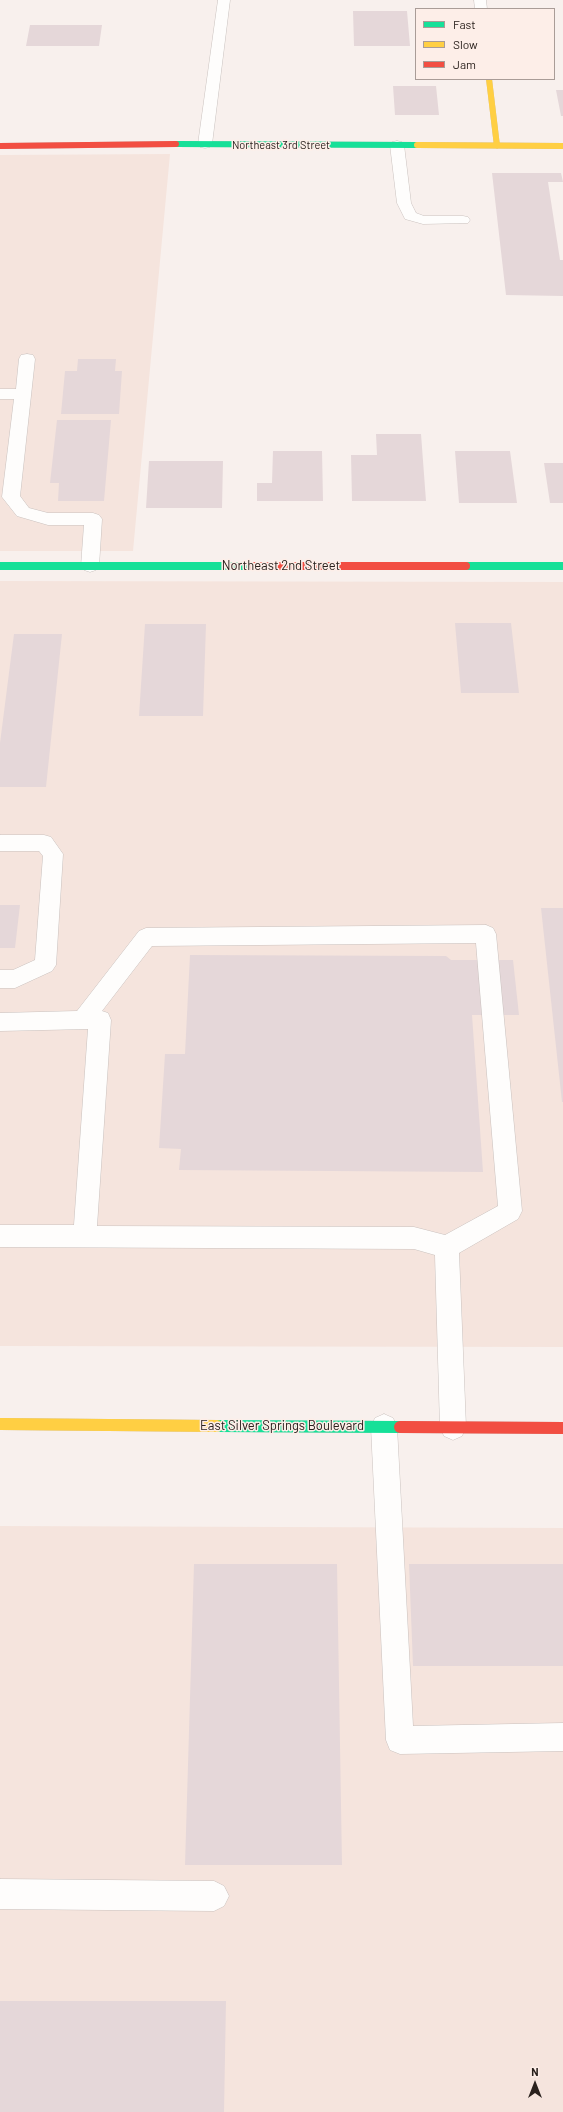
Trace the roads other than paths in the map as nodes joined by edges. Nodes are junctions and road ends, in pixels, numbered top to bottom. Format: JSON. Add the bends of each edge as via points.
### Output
{"nodes":[{"id":1,"x":224,"y":0,"type":"edge"},
{"id":2,"x":489,"y":80,"type":"edge"},
{"id":3,"x":205,"y":144,"type":"junction"},
{"id":4,"x":397,"y":145,"type":"junction"},
{"id":5,"x":0,"y":146,"type":"edge"},
{"id":6,"x":497,"y":146,"type":"junction"},
{"id":7,"x":563,"y":146,"type":"edge"},
{"id":8,"x":463,"y":220,"type":"dead end"},
{"id":9,"x":28,"y":359,"type":"dead end"},
{"id":10,"x":0,"y":394,"type":"edge"},
{"id":11,"x":22,"y":394,"type":"junction"},
{"id":12,"x":0,"y":566,"type":"edge"},
{"id":13,"x":90,"y":566,"type":"junction"},
{"id":14,"x":563,"y":566,"type":"edge"},
{"id":15,"x":0,"y":844,"type":"edge"},
{"id":16,"x":0,"y":979,"type":"edge"},
{"id":17,"x":82,"y":1021,"type":"junction"},
{"id":18,"x":0,"y":1022,"type":"edge"},
{"id":19,"x":0,"y":1236,"type":"edge"},
{"id":20,"x":85,"y":1236,"type":"junction"},
{"id":21,"x":447,"y":1247,"type":"junction"},
{"id":22,"x":0,"y":1424,"type":"edge"},
{"id":23,"x":384,"y":1427,"type":"junction"},
{"id":24,"x":453,"y":1427,"type":"junction"},
{"id":25,"x":563,"y":1428,"type":"edge"},
{"id":26,"x":563,"y":1737,"type":"edge"},
{"id":27,"x":0,"y":1894,"type":"edge"},
{"id":28,"x":214,"y":1896,"type":"dead end"}],
"edges":[{"from":1,"to":3,"type":"street"},
{"from":2,"to":6,"type":"street"},
{"from":3,"to":4,"type":"street","name":"Northeast 3rd Street"},
{"from":3,"to":5,"type":"street","name":"Northeast 3rd Street"},
{"from":4,"to":6,"type":"street","name":"Northeast 3rd Street"},
{"from":4,"to":8,"type":"street","via":[[404,202],[410,216],[423,220]]},
{"from":6,"to":7,"type":"street","name":"Northeast 3rd Street"},
{"from":9,"to":11,"type":"street"},
{"from":10,"to":11,"type":"street"},
{"from":11,"to":13,"type":"street","via":[[11,497],[23,512],[48,519],[93,519]]},
{"from":12,"to":13,"type":"street","name":"Northeast 2nd Street"},
{"from":13,"to":14,"type":"street","name":"Northeast 2nd Street"},
{"from":15,"to":16,"type":"street","via":[[44,843],[53,854],[45,965],[15,979]]},
{"from":17,"to":18,"type":"street"},
{"from":17,"to":20,"type":"street","via":[[100,1020]]},
{"from":17,"to":21,"type":"street","via":[[146,937],[486,934],[510,1211]]},
{"from":19,"to":20,"type":"street"},
{"from":20,"to":21,"type":"street","via":[[414,1238]]},
{"from":21,"to":24,"type":"street"},
{"from":22,"to":23,"type":"street","name":"East Silver Springs Boulevard"},
{"from":23,"to":24,"type":"street","name":"East Silver Springs Boulevard"},
{"from":23,"to":26,"type":"street","via":[[400,1740]]},
{"from":24,"to":25,"type":"street","name":"East Silver Springs Boulevard"},
{"from":27,"to":28,"type":"street"}]}
